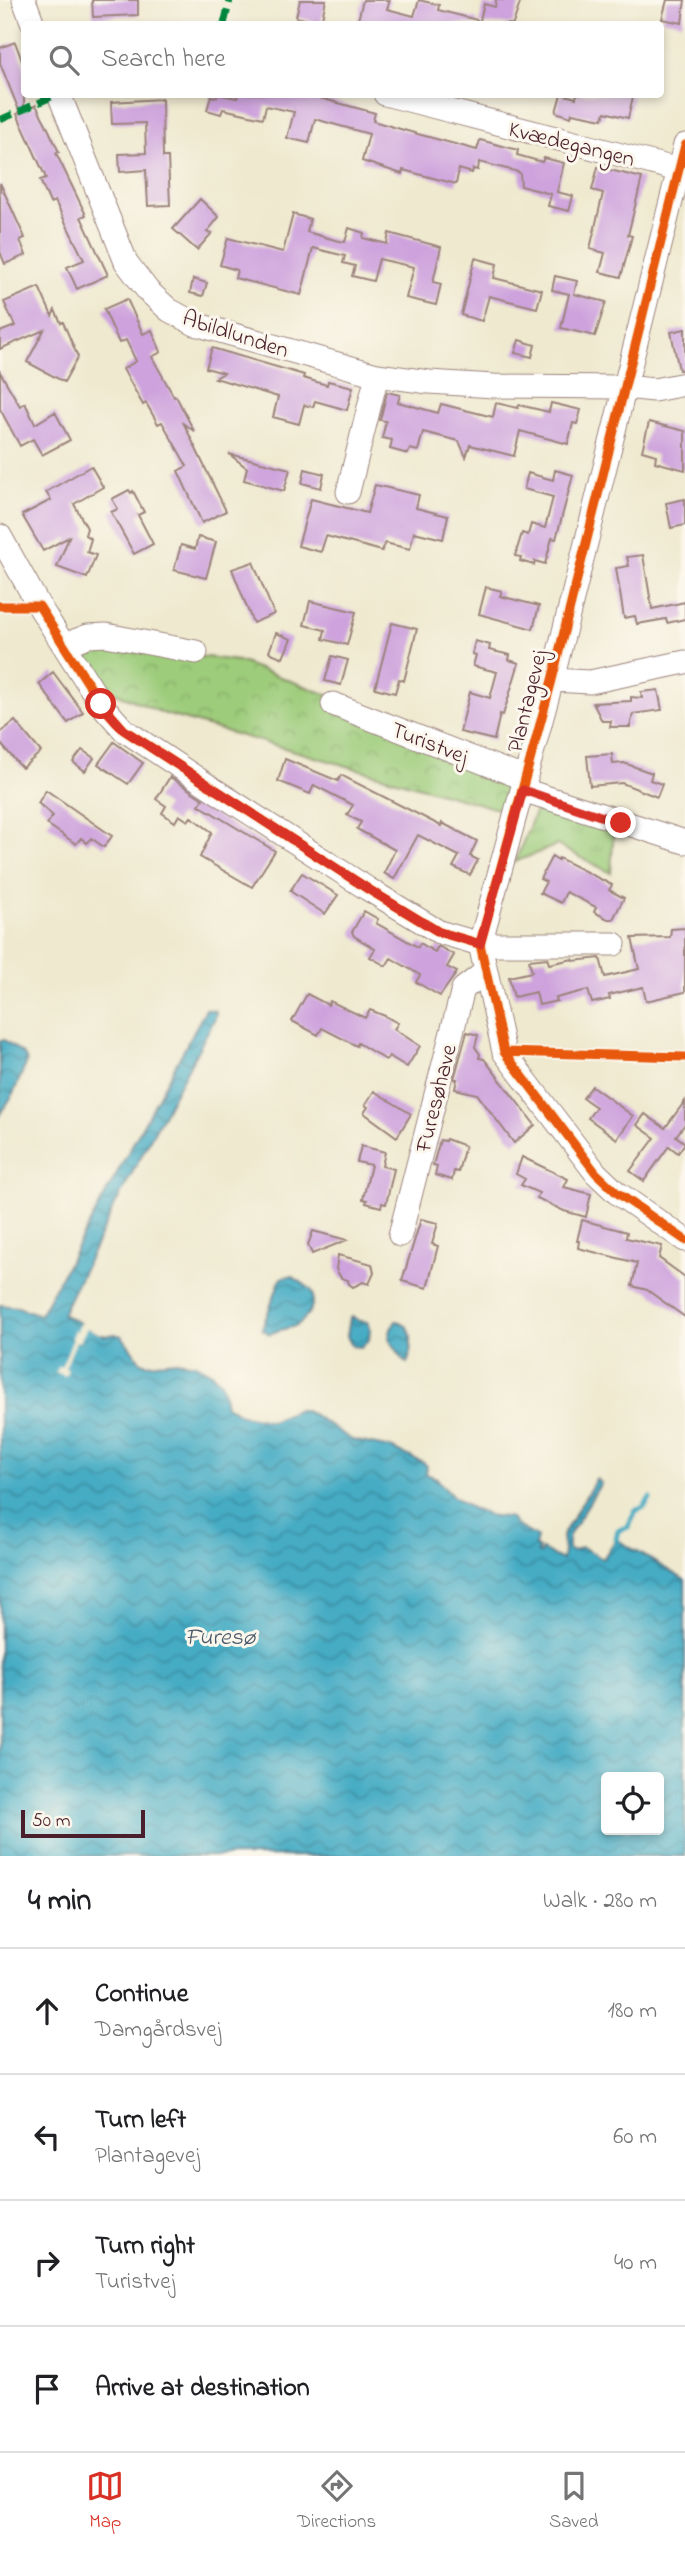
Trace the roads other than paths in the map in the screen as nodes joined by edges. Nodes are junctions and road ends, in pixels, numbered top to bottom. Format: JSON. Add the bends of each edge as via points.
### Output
{"nodes":[{"id":1,"x":24,"y":0,"type":"edge"},
{"id":2,"x":32,"y":21,"type":"edge"},
{"id":3,"x":61,"y":98,"type":"edge"},
{"id":4,"x":400,"y":98,"type":"edge"},
{"id":5,"x":685,"y":145,"type":"edge"},
{"id":6,"x":679,"y":170,"type":"junction"},
{"id":7,"x":377,"y":375,"type":"junction"},
{"id":8,"x":685,"y":384,"type":"edge"},
{"id":9,"x":625,"y":387,"type":"junction"},
{"id":10,"x":348,"y":492,"type":"dead end"},
{"id":11,"x":0,"y":536,"type":"edge"},
{"id":12,"x":64,"y":645,"type":"junction"},
{"id":13,"x":196,"y":652,"type":"dead end"},
{"id":14,"x":685,"y":662,"type":"edge"},
{"id":15,"x":552,"y":680,"type":"junction"},
{"id":16,"x":333,"y":704,"type":"dead end"},
{"id":17,"x":524,"y":784,"type":"junction"},
{"id":18,"x":685,"y":842,"type":"edge"},
{"id":19,"x":480,"y":944,"type":"junction"},
{"id":20,"x":614,"y":944,"type":"dead end"},
{"id":21,"x":485,"y":972,"type":"junction"},
{"id":22,"x":400,"y":1234,"type":"dead end"},
{"id":23,"x":685,"y":1240,"type":"edge"}],
"edges":[{"from":1,"to":2,"type":"street"},
{"from":3,"to":7,"type":"street","name":"Abildlunden","via":[[126,262],[169,310],[195,324]]},
{"from":4,"to":6,"type":"street","name":"Kvædegangen"},
{"from":5,"to":6,"type":"street","name":"Plantagevej"},
{"from":6,"to":9,"type":"street","name":"Plantagevej"},
{"from":7,"to":9,"type":"street","name":"Abildlunden","via":[[494,386]]},
{"from":7,"to":10,"type":"street"},
{"from":8,"to":9,"type":"street","name":"Abildlunden","via":[[654,390]]},
{"from":9,"to":15,"type":"street","name":"Plantagevej"},
{"from":11,"to":12,"type":"street"},
{"from":12,"to":13,"type":"street","via":[[106,635]]},
{"from":12,"to":19,"type":"street","via":[[101,704],[124,730],[439,932]]},
{"from":14,"to":15,"type":"street","via":[[590,682]]},
{"from":15,"to":17,"type":"street","name":"Plantagevej"},
{"from":16,"to":17,"type":"street","name":"Turistvej"},
{"from":17,"to":18,"type":"street","name":"Turistvej"},
{"from":17,"to":19,"type":"street","name":"Plantagevej"},
{"from":19,"to":20,"type":"street"},
{"from":19,"to":21,"type":"street","name":"Plantagevej"},
{"from":21,"to":22,"type":"street","name":"Furesøhave","via":[[463,989]]},
{"from":21,"to":23,"type":"street","name":"Plantagevej","via":[[505,1052],[596,1173]]}]}
